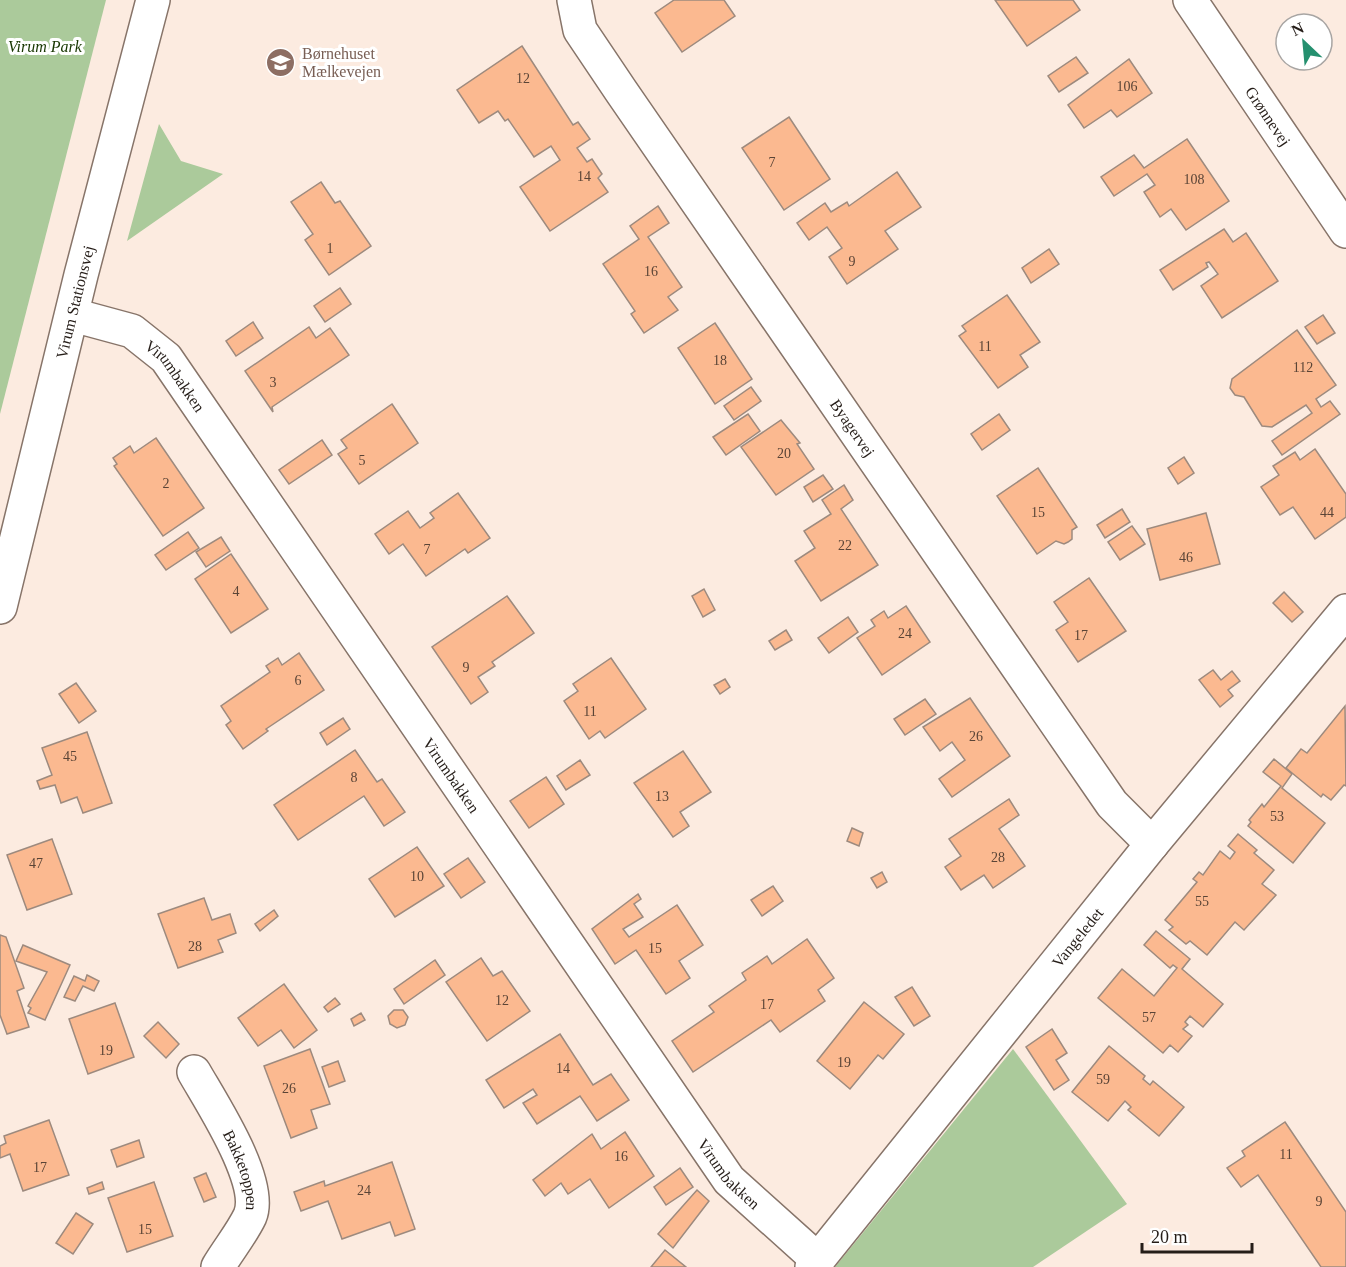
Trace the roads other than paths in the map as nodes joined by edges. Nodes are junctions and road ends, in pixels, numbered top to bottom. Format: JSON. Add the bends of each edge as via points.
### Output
{"nodes":[{"id":1,"x":153,"y":0,"type":"edge"},
{"id":2,"x":574,"y":0,"type":"edge"},
{"id":3,"x":1190,"y":0,"type":"edge"},
{"id":4,"x":1346,"y":231,"type":"edge"},
{"id":5,"x":73,"y":315,"type":"junction"},
{"id":6,"x":0,"y":607,"type":"edge"},
{"id":7,"x":1346,"y":611,"type":"edge"},
{"id":8,"x":1152,"y":844,"type":"junction"},
{"id":9,"x":194,"y":1072,"type":"dead end"},
{"id":10,"x":815,"y":1264,"type":"edge"},
{"id":11,"x":218,"y":1267,"type":"edge"}],
"edges":[{"from":1,"to":5,"type":"street","name":"Virum Stationsvej"},
{"from":2,"to":8,"type":"street","name":"Byagervej","via":[[580,30],[634,111],[1112,804]]},
{"from":3,"to":4,"type":"street","name":"Grønnevej"},
{"from":5,"to":6,"type":"street","name":"Virum Stationsvej"},
{"from":5,"to":10,"type":"street","name":"Virumbakken","via":[[132,331],[166,358],[729,1180]]},
{"from":7,"to":8,"type":"street","name":"Vangeledet"},
{"from":8,"to":10,"type":"street","name":"Vangeledet"},
{"from":9,"to":11,"type":"street","name":"Bakketoppen","via":[[251,1182],[251,1214]]}]}
